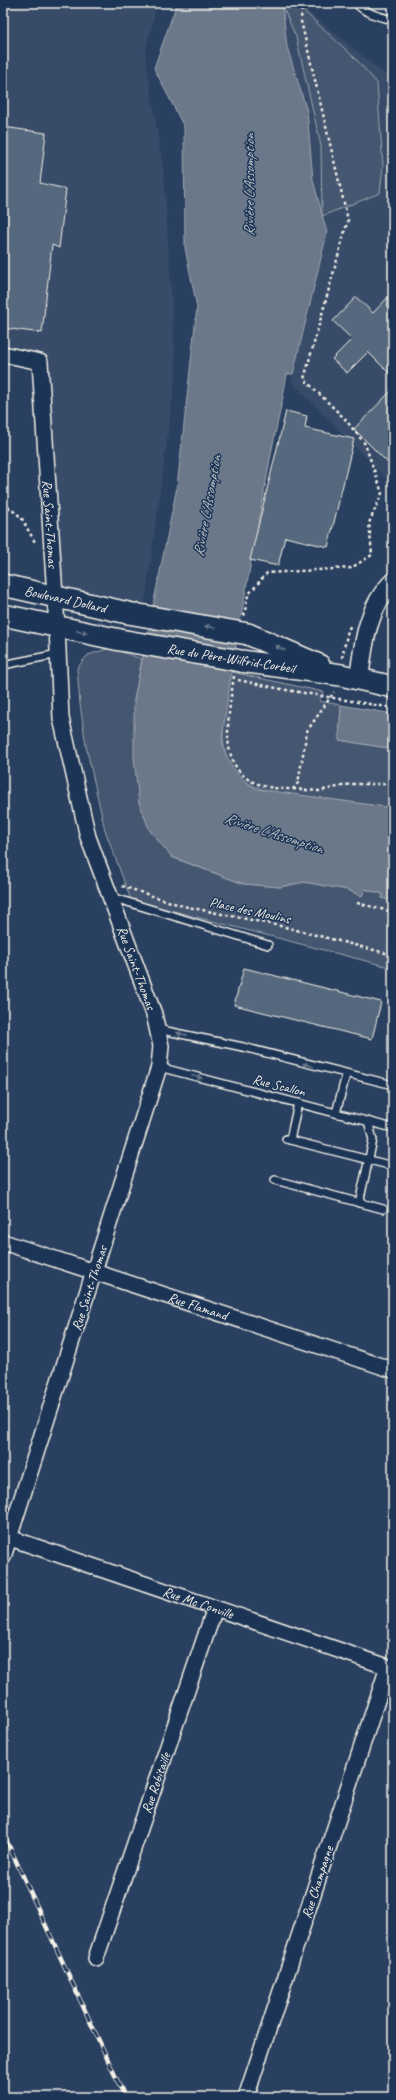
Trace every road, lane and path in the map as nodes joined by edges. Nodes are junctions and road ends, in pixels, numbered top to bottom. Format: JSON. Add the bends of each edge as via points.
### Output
{"nodes":[{"id":1,"x":302,"y":3,"type":"edge"},
{"id":2,"x":356,"y":3,"type":"edge"},
{"id":3,"x":393,"y":20,"type":"edge"},
{"id":4,"x":3,"y":354,"type":"edge"},
{"id":5,"x":3,"y":502,"type":"edge"},
{"id":6,"x":38,"y":549,"type":"dead end"},
{"id":7,"x":393,"y":582,"type":"edge"},
{"id":8,"x":3,"y":585,"type":"edge"},
{"id":9,"x":55,"y":596,"type":"junction"},
{"id":10,"x":128,"y":612,"type":"joint"},
{"id":11,"x":3,"y":615,"type":"edge"},
{"id":12,"x":57,"y":627,"type":"junction"},
{"id":13,"x":245,"y":629,"type":"junction"},
{"id":14,"x":120,"y":640,"type":"joint"},
{"id":15,"x":58,"y":654,"type":"junction"},
{"id":16,"x":3,"y":665,"type":"edge"},
{"id":17,"x":237,"y":670,"type":"junction"},
{"id":18,"x":350,"y":677,"type":"junction"},
{"id":19,"x":393,"y":686,"type":"edge"},
{"id":20,"x":331,"y":697,"type":"junction"},
{"id":21,"x":393,"y":708,"type":"edge"},
{"id":22,"x":393,"y":784,"type":"edge"},
{"id":23,"x":293,"y":789,"type":"junction"},
{"id":24,"x":104,"y":881,"type":"junction"},
{"id":25,"x":110,"y":897,"type":"junction"},
{"id":26,"x":357,"y":903,"type":"dead end"},
{"id":27,"x":393,"y":912,"type":"edge"},
{"id":28,"x":268,"y":945,"type":"dead end"},
{"id":29,"x":393,"y":955,"type":"edge"},
{"id":30,"x":157,"y":1029,"type":"junction"},
{"id":31,"x":159,"y":1067,"type":"junction"},
{"id":32,"x":346,"y":1075,"type":"junction"},
{"id":33,"x":393,"y":1085,"type":"edge"},
{"id":34,"x":298,"y":1103,"type":"junction"},
{"id":35,"x":336,"y":1113,"type":"junction"},
{"id":36,"x":368,"y":1121,"type":"junction"},
{"id":37,"x":393,"y":1128,"type":"edge"},
{"id":38,"x":369,"y":1161,"type":"junction"},
{"id":39,"x":393,"y":1166,"type":"edge"},
{"id":40,"x":275,"y":1180,"type":"dead end"},
{"id":41,"x":359,"y":1203,"type":"junction"},
{"id":42,"x":382,"y":1209,"type":"dead end"},
{"id":43,"x":3,"y":1242,"type":"edge"},
{"id":44,"x":94,"y":1273,"type":"junction"},
{"id":45,"x":393,"y":1370,"type":"edge"},
{"id":46,"x":10,"y":1538,"type":"junction"},
{"id":47,"x":3,"y":1557,"type":"edge"},
{"id":48,"x":215,"y":1608,"type":"junction"},
{"id":49,"x":388,"y":1667,"type":"joint"},
{"id":50,"x":96,"y":1958,"type":"dead end"},
{"id":51,"x":246,"y":2097,"type":"edge"}],
"edges":[{"from":1,"to":13,"type":"path","via":[[301,21],[348,220],[304,379],[345,419],[365,444],[382,492],[369,523],[372,555],[351,568],[267,573],[248,595]]},
{"from":2,"to":3,"type":"lane","via":[[359,7]]},
{"from":4,"to":9,"type":"street","name":"Rue Saint-Thomas","via":[[40,362]]},
{"from":5,"to":6,"type":"path","via":[[21,517],[33,535]]},
{"from":7,"to":18,"type":"street","via":[[370,621]]},
{"from":8,"to":9,"type":"main road","name":"Boulevard Dollard"},
{"from":9,"to":10,"type":"main road","name":"Boulevard Dollard"},
{"from":9,"to":12,"type":"street","name":"Rue Saint-Thomas"},
{"from":13,"to":10,"type":"main road","name":"Rue du Père-Wilfrid-Corbeil","one_way":true,"bridge":true},
{"from":11,"to":12,"type":"main road","name":"Boulevard Dollard"},
{"from":12,"to":14,"type":"main road","name":"Boulevard Dollard","one_way":true},
{"from":12,"to":15,"type":"street","name":"Rue Saint-Thomas"},
{"from":18,"to":13,"type":"main road","name":"Rue du Père-Wilfrid-Corbeil","one_way":true},
{"from":14,"to":17,"type":"main road","name":"Rue du Père-Wilfrid-Corbeil","bridge":true},
{"from":15,"to":16,"type":"lane"},
{"from":15,"to":24,"type":"street","name":"Rue Saint-Thomas","via":[[61,718],[88,837]]},
{"from":17,"to":18,"type":"main road","name":"Rue du Père-Wilfrid-Corbeil"},
{"from":17,"to":20,"type":"path","via":[[281,689]]},
{"from":17,"to":23,"type":"path","via":[[227,729],[230,755],[245,777],[258,784]]},
{"from":18,"to":19,"type":"main road","name":"Rue du Père-Wilfrid-Corbeil"},
{"from":20,"to":21,"type":"path"},
{"from":20,"to":23,"type":"path","via":[[307,731],[298,784]]},
{"from":22,"to":23,"type":"path","via":[[351,784],[319,791]]},
{"from":24,"to":25,"type":"street","name":"Rue Saint-Thomas"},
{"from":24,"to":29,"type":"path","name":"Place des Moulins","via":[[183,906],[285,927]]},
{"from":25,"to":28,"type":"lane"},
{"from":25,"to":30,"type":"street","name":"Rue Saint-Thomas","via":[[154,1014]]},
{"from":26,"to":27,"type":"path"},
{"from":30,"to":31,"type":"street","name":"Rue Saint-Thomas","via":[[161,1046]]},
{"from":32,"to":30,"type":"lane","one_way":true,"via":[[243,1047]]},
{"from":31,"to":34,"type":"lane","name":"Rue Scallon","one_way":true},
{"from":31,"to":44,"type":"street","name":"Rue Saint-Thomas"},
{"from":32,"to":33,"type":"lane"},
{"from":32,"to":35,"type":"lane"},
{"from":34,"to":35,"type":"lane","name":"Rue Scallon"},
{"from":34,"to":38,"type":"lane","via":[[288,1140]]},
{"from":35,"to":36,"type":"lane","name":"Rue Scallon"},
{"from":36,"to":37,"type":"lane","name":"Rue Scallon"},
{"from":36,"to":38,"type":"lane","via":[[373,1140]]},
{"from":38,"to":39,"type":"lane"},
{"from":38,"to":41,"type":"lane"},
{"from":40,"to":41,"type":"lane"},
{"from":41,"to":42,"type":"lane"},
{"from":43,"to":44,"type":"street","name":"Rue Flamand"},
{"from":44,"to":45,"type":"street","name":"Rue Flamand"},
{"from":44,"to":46,"type":"street","name":"Rue Saint-Thomas"},
{"from":46,"to":47,"type":"street","name":"Rue Saint-Thomas"},
{"from":46,"to":48,"type":"street","name":"Rue Mc Conville"},
{"from":48,"to":49,"type":"street","name":"Rue Mc Conville"},
{"from":48,"to":50,"type":"street","name":"Rue Robitaille"},
{"from":49,"to":51,"type":"street","name":"Rue Champagne"}]}
